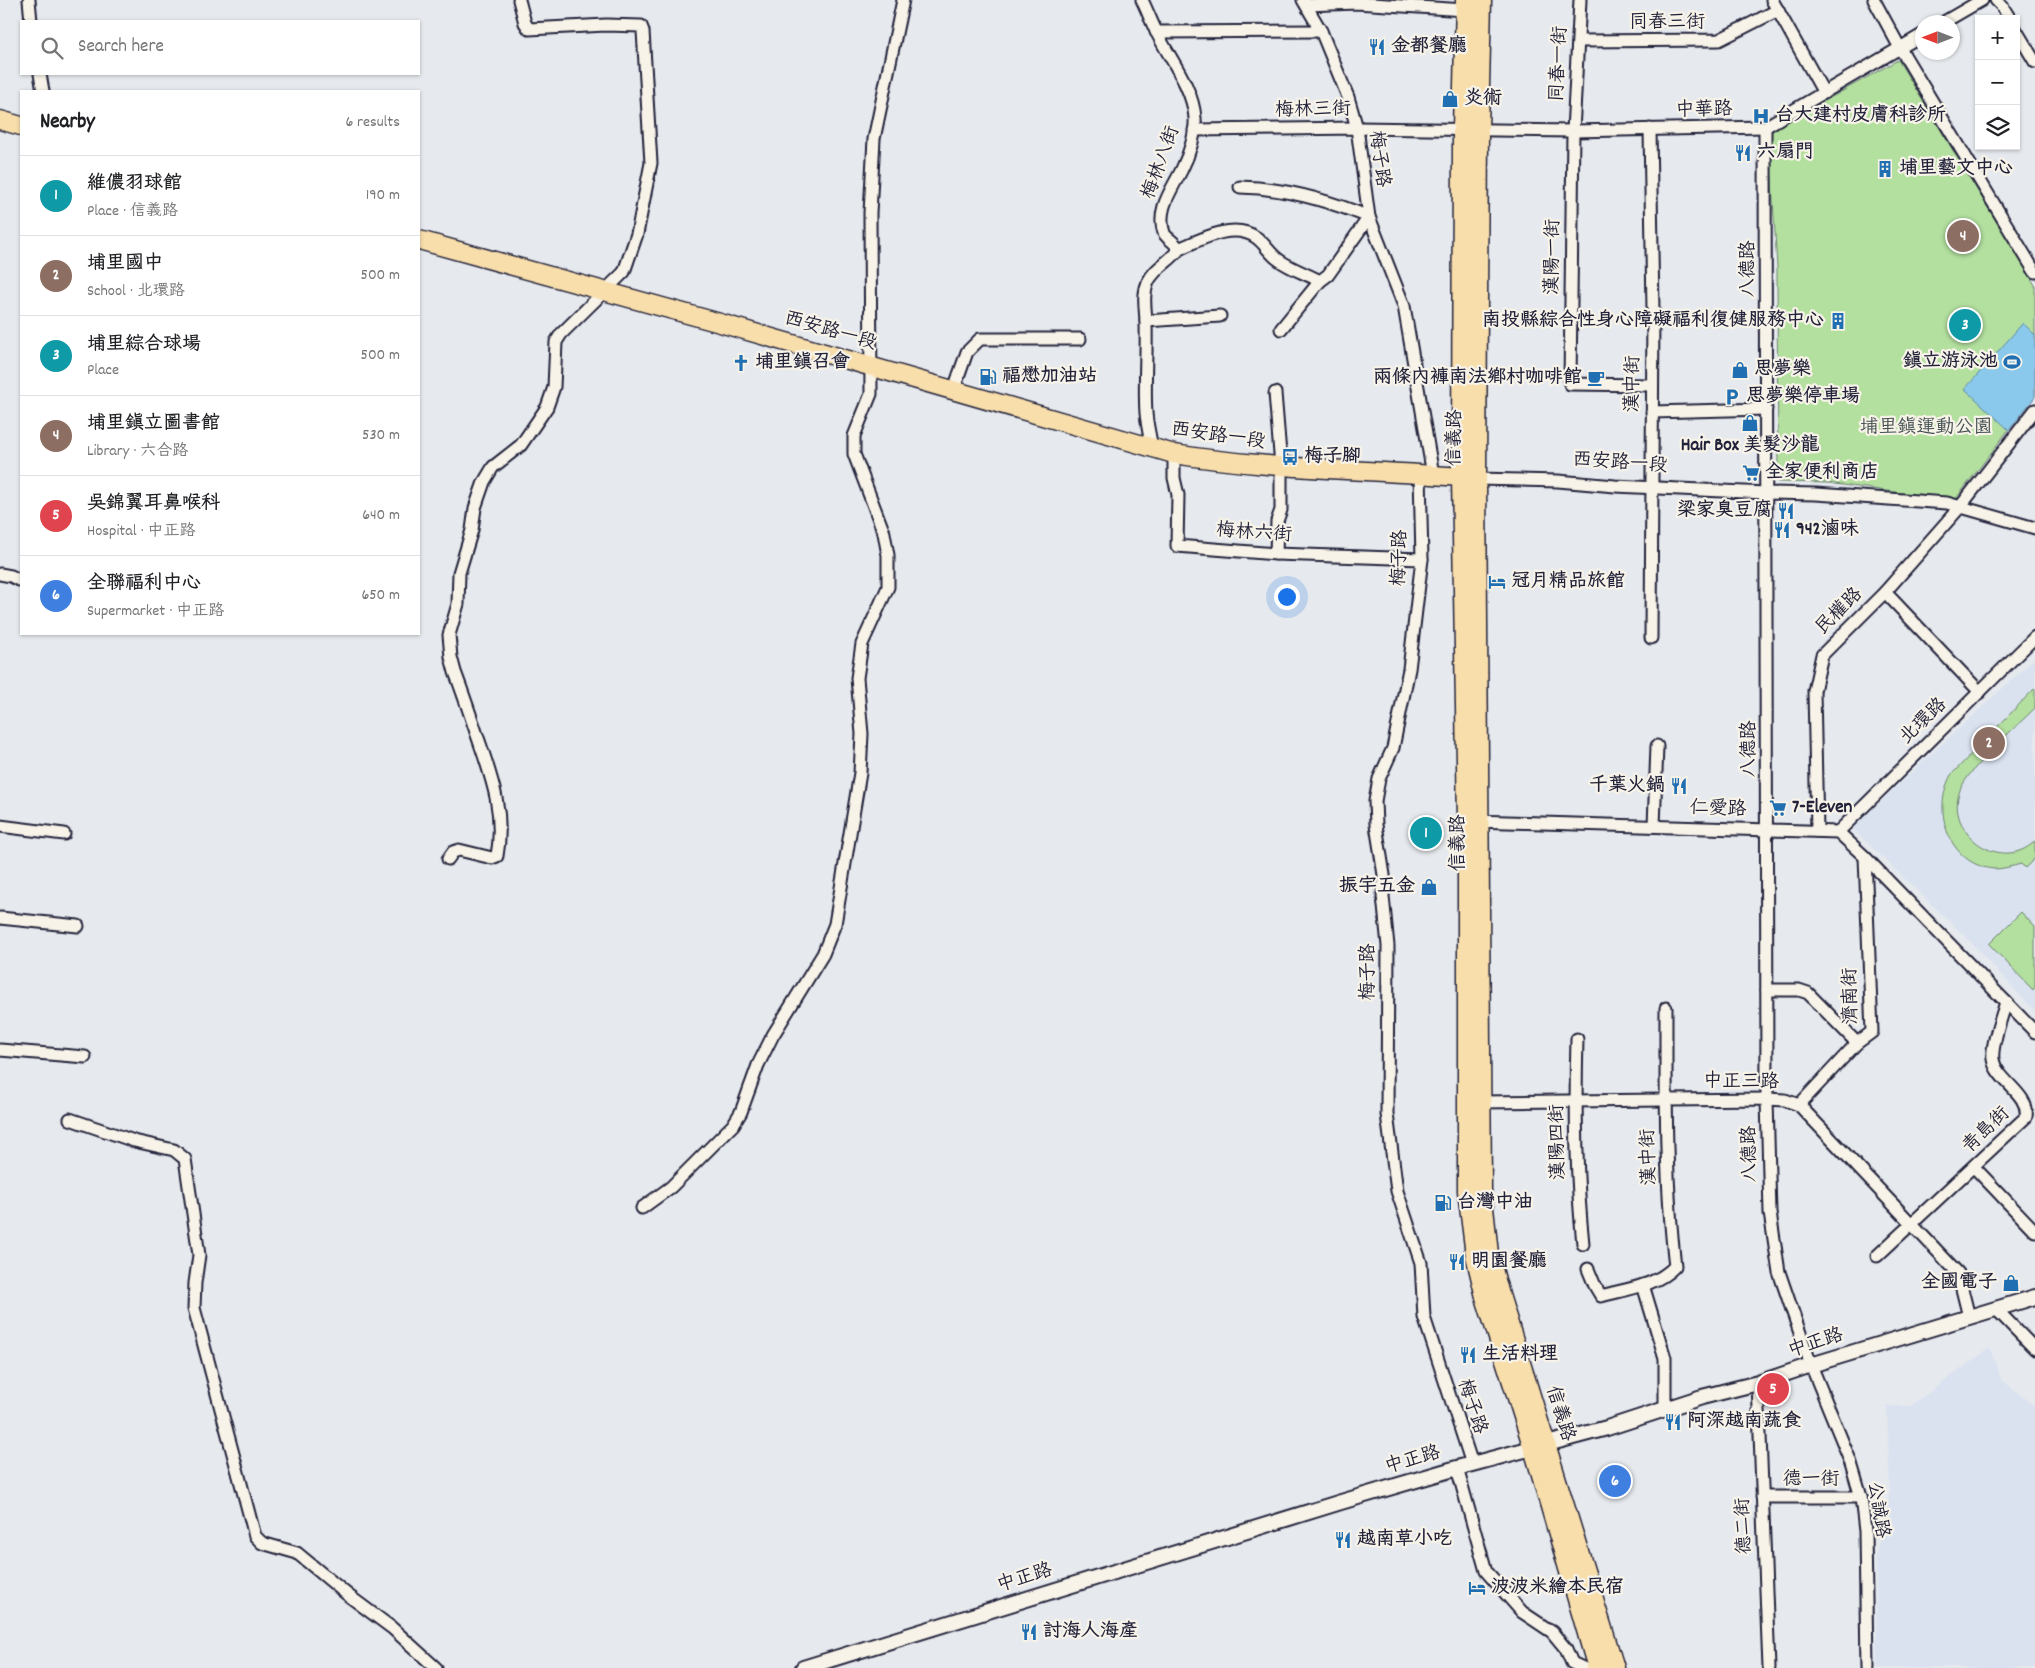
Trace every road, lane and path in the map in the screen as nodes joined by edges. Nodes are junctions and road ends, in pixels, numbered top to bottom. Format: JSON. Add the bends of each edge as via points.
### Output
{"nodes":[{"id":1,"x":30,"y":0,"type":"edge"},
{"id":2,"x":519,"y":0,"type":"edge"},
{"id":3,"x":903,"y":0,"type":"edge"},
{"id":4,"x":1142,"y":0,"type":"edge"},
{"id":5,"x":1482,"y":0,"type":"edge"},
{"id":6,"x":1580,"y":0,"type":"edge"},
{"id":7,"x":1874,"y":0,"type":"edge"},
{"id":8,"x":1982,"y":0,"type":"edge"},
{"id":9,"x":1996,"y":0,"type":"edge"},
{"id":10,"x":1305,"y":3,"type":"edge"},
{"id":11,"x":1465,"y":5,"type":"edge"},
{"id":12,"x":1775,"y":5,"type":"edge"},
{"id":13,"x":1956,"y":15,"type":"edge"},
{"id":14,"x":2008,"y":15,"type":"edge"},
{"id":15,"x":31,"y":20,"type":"edge"},
{"id":16,"x":1320,"y":31,"type":"junction"},
{"id":17,"x":1156,"y":32,"type":"junction"},
{"id":18,"x":2020,"y":37,"type":"edge"},
{"id":19,"x":1915,"y":39,"type":"edge"},
{"id":20,"x":1579,"y":41,"type":"junction"},
{"id":21,"x":1900,"y":48,"type":"junction"},
{"id":22,"x":2035,"y":62,"type":"edge"},
{"id":23,"x":40,"y":75,"type":"edge"},
{"id":24,"x":43,"y":90,"type":"edge"},
{"id":25,"x":1824,"y":93,"type":"junction"},
{"id":26,"x":0,"y":120,"type":"edge"},
{"id":27,"x":20,"y":126,"type":"edge"},
{"id":28,"x":1766,"y":127,"type":"junction"},
{"id":29,"x":1357,"y":128,"type":"junction"},
{"id":30,"x":1650,"y":129,"type":"junction"},
{"id":31,"x":1194,"y":130,"type":"junction"},
{"id":32,"x":1470,"y":130,"type":"junction"},
{"id":33,"x":1573,"y":131,"type":"junction"},
{"id":34,"x":1240,"y":187,"type":"dead end"},
{"id":35,"x":1368,"y":217,"type":"junction"},
{"id":36,"x":420,"y":240,"type":"edge"},
{"id":37,"x":1179,"y":249,"type":"junction"},
{"id":38,"x":2035,"y":272,"type":"edge"},
{"id":39,"x":1320,"y":281,"type":"junction"},
{"id":40,"x":605,"y":291,"type":"junction"},
{"id":41,"x":1220,"y":316,"type":"dead end"},
{"id":42,"x":1146,"y":321,"type":"junction"},
{"id":43,"x":1281,"y":329,"type":"dead end"},
{"id":44,"x":1080,"y":339,"type":"dead end"},
{"id":45,"x":870,"y":366,"type":"junction"},
{"id":46,"x":1652,"y":385,"type":"junction"},
{"id":47,"x":954,"y":389,"type":"junction"},
{"id":48,"x":1276,"y":393,"type":"dead end"},
{"id":49,"x":1766,"y":409,"type":"junction"},
{"id":50,"x":2035,"y":410,"type":"edge"},
{"id":51,"x":1652,"y":412,"type":"junction"},
{"id":52,"x":1152,"y":448,"type":"junction"},
{"id":53,"x":1174,"y":454,"type":"junction"},
{"id":54,"x":1281,"y":466,"type":"junction"},
{"id":55,"x":1426,"y":475,"type":"junction"},
{"id":56,"x":1469,"y":478,"type":"junction"},
{"id":57,"x":1652,"y":487,"type":"junction"},
{"id":58,"x":1766,"y":493,"type":"junction"},
{"id":59,"x":1960,"y":507,"type":"junction"},
{"id":60,"x":2035,"y":528,"type":"edge"},
{"id":61,"x":1276,"y":554,"type":"junction"},
{"id":62,"x":1422,"y":559,"type":"junction"},
{"id":63,"x":0,"y":574,"type":"edge"},
{"id":64,"x":19,"y":580,"type":"dead end"},
{"id":65,"x":1885,"y":592,"type":"junction"},
{"id":66,"x":2035,"y":637,"type":"edge"},
{"id":67,"x":1651,"y":638,"type":"dead end"},
{"id":68,"x":1980,"y":692,"type":"junction"},
{"id":69,"x":1657,"y":746,"type":"dead end"},
{"id":70,"x":1474,"y":821,"type":"junction"},
{"id":71,"x":0,"y":826,"type":"edge"},
{"id":72,"x":1654,"y":826,"type":"junction"},
{"id":73,"x":1767,"y":830,"type":"junction"},
{"id":74,"x":1817,"y":831,"type":"junction"},
{"id":75,"x":1838,"y":832,"type":"junction"},
{"id":76,"x":64,"y":834,"type":"dead end"},
{"id":77,"x":1865,"y":857,"type":"junction"},
{"id":78,"x":448,"y":859,"type":"dead end"},
{"id":79,"x":0,"y":918,"type":"edge"},
{"id":80,"x":78,"y":926,"type":"dead end"},
{"id":81,"x":1767,"y":990,"type":"junction"},
{"id":82,"x":2006,"y":1002,"type":"junction"},
{"id":83,"x":1666,"y":1008,"type":"dead end"},
{"id":84,"x":2035,"y":1032,"type":"edge"},
{"id":85,"x":1577,"y":1039,"type":"dead end"},
{"id":86,"x":1858,"y":1043,"type":"junction"},
{"id":87,"x":0,"y":1050,"type":"edge"},
{"id":88,"x":85,"y":1057,"type":"dead end"},
{"id":89,"x":1767,"y":1099,"type":"junction"},
{"id":90,"x":1576,"y":1100,"type":"junction"},
{"id":91,"x":1666,"y":1100,"type":"junction"},
{"id":92,"x":1474,"y":1103,"type":"junction"},
{"id":93,"x":1798,"y":1105,"type":"junction"},
{"id":94,"x":70,"y":1119,"type":"dead end"},
{"id":95,"x":1974,"y":1167,"type":"junction"},
{"id":96,"x":642,"y":1208,"type":"dead end"},
{"id":97,"x":1913,"y":1224,"type":"junction"},
{"id":98,"x":2035,"y":1231,"type":"edge"},
{"id":99,"x":1583,"y":1244,"type":"dead end"},
{"id":100,"x":1877,"y":1256,"type":"dead end"},
{"id":101,"x":1588,"y":1270,"type":"dead end"},
{"id":102,"x":1644,"y":1285,"type":"junction"},
{"id":103,"x":2035,"y":1297,"type":"edge"},
{"id":104,"x":1996,"y":1309,"type":"junction"},
{"id":105,"x":1968,"y":1317,"type":"junction"},
{"id":106,"x":2035,"y":1348,"type":"edge"},
{"id":107,"x":1811,"y":1365,"type":"junction"},
{"id":108,"x":1758,"y":1383,"type":"junction"},
{"id":109,"x":1665,"y":1409,"type":"junction"},
{"id":110,"x":1540,"y":1446,"type":"junction"},
{"id":111,"x":1472,"y":1464,"type":"junction"},
{"id":112,"x":1457,"y":1468,"type":"junction"},
{"id":113,"x":1762,"y":1498,"type":"junction"},
{"id":114,"x":1861,"y":1498,"type":"junction"},
{"id":115,"x":436,"y":1668,"type":"edge"},
{"id":116,"x":803,"y":1668,"type":"edge"},
{"id":117,"x":1583,"y":1668,"type":"edge"},
{"id":118,"x":1596,"y":1668,"type":"edge"},
{"id":119,"x":1615,"y":1668,"type":"edge"},
{"id":120,"x":1768,"y":1668,"type":"edge"},
{"id":121,"x":1867,"y":1668,"type":"edge"}],
"edges":[{"from":1,"to":15,"type":"street"},
{"from":2,"to":40,"type":"street","via":[[529,29],[615,25],[641,26],[643,31],[651,163],[631,254],[624,272]]},
{"from":3,"to":45,"type":"street","via":[[874,139],[870,213]]},
{"from":4,"to":17,"type":"street","name":"梅林八街"},
{"from":5,"to":32,"type":"main road","name":"信義路"},
{"from":6,"to":20,"type":"street","name":"同春一街"},
{"from":7,"to":21,"type":"street"},
{"from":8,"to":13,"type":"street"},
{"from":9,"to":14,"type":"street"},
{"from":10,"to":11,"type":"street"},
{"from":10,"to":16,"type":"street","name":"梅子路"},
{"from":11,"to":32,"type":"main road","name":"信義路"},
{"from":12,"to":20,"type":"street","name":"同春三街","via":[[1719,40]]},
{"from":12,"to":25,"type":"street"},
{"from":16,"to":17,"type":"street"},
{"from":16,"to":29,"type":"street","name":"梅子路","via":[[1348,97]]},
{"from":17,"to":31,"type":"street","name":"梅林八街","via":[[1189,95],[1195,116]]},
{"from":18,"to":22,"type":"street"},
{"from":19,"to":21,"type":"street","name":"中華路"},
{"from":20,"to":33,"type":"street","name":"同春一街"},
{"from":21,"to":25,"type":"street","name":"中華路"},
{"from":21,"to":38,"type":"street"},
{"from":23,"to":24,"type":"street"},
{"from":25,"to":28,"type":"street","name":"中華路"},
{"from":26,"to":27,"type":"main road"},
{"from":28,"to":30,"type":"street","name":"中華路"},
{"from":28,"to":49,"type":"street","name":"八德路"},
{"from":29,"to":31,"type":"street","name":"梅林三街"},
{"from":29,"to":32,"type":"street","name":"梅林三街"},
{"from":29,"to":35,"type":"street","name":"梅子路"},
{"from":30,"to":33,"type":"street","name":"中華路"},
{"from":30,"to":46,"type":"street","name":"漢中街"},
{"from":31,"to":37,"type":"street","name":"梅林八街","via":[[1183,167],[1163,210],[1166,238],[1175,242]]},
{"from":32,"to":33,"type":"street","name":"中華路"},
{"from":32,"to":56,"type":"main road","name":"信義路"},
{"from":33,"to":46,"type":"street","name":"漢陽一街","via":[[1570,384]]},
{"from":34,"to":35,"type":"street","via":[[1309,196]]},
{"from":35,"to":39,"type":"street","via":[[1328,275]]},
{"from":35,"to":55,"type":"street","name":"梅子路","via":[[1404,306]]},
{"from":36,"to":40,"type":"main road","name":"西安路一段"},
{"from":37,"to":39,"type":"street","via":[[1208,235],[1244,233],[1257,238],[1280,261]]},
{"from":37,"to":42,"type":"street","via":[[1148,282],[1144,294]]},
{"from":39,"to":43,"type":"street"},
{"from":40,"to":45,"type":"main road","name":"西安路一段"},
{"from":40,"to":78,"type":"street","via":[[560,334],[556,342],[554,387],[547,407],[521,445],[493,467],[484,482],[476,508],[459,573],[458,604],[449,635],[455,672],[492,775],[501,836],[498,856],[492,858],[459,850]]},
{"from":41,"to":42,"type":"street"},
{"from":42,"to":52,"type":"street","via":[[1146,414]]},
{"from":44,"to":47,"type":"street","via":[[980,339],[967,352]]},
{"from":45,"to":47,"type":"main road","name":"西安路一段"},
{"from":45,"to":96,"type":"street","via":[[871,394],[854,436],[854,454],[884,533],[888,587],[862,644],[857,678],[862,734],[860,773],[835,924],[823,954],[765,1050],[733,1125],[671,1187]]},
{"from":46,"to":51,"type":"street","name":"漢中街"},
{"from":47,"to":52,"type":"main road","name":"西安路一段"},
{"from":48,"to":54,"type":"street"},
{"from":49,"to":51,"type":"street"},
{"from":49,"to":58,"type":"street","name":"八德路"},
{"from":50,"to":59,"type":"street","name":"民權路"},
{"from":51,"to":57,"type":"street","name":"漢中街"},
{"from":52,"to":53,"type":"main road","name":"西安路一段"},
{"from":53,"to":54,"type":"main road","name":"西安路一段"},
{"from":53,"to":61,"type":"street","name":"梅林六街","via":[[1178,495],[1177,546]]},
{"from":54,"to":55,"type":"main road","name":"西安路一段"},
{"from":54,"to":61,"type":"street"},
{"from":55,"to":56,"type":"main road","name":"西安路一段"},
{"from":55,"to":62,"type":"street","name":"梅子路"},
{"from":56,"to":57,"type":"street","name":"西安路一段"},
{"from":56,"to":70,"type":"main road","name":"信義路"},
{"from":57,"to":58,"type":"street","name":"西安路一段"},
{"from":57,"to":67,"type":"street","name":"漢中街"},
{"from":58,"to":59,"type":"street","name":"西安路一段","via":[[1947,503]]},
{"from":58,"to":73,"type":"street","name":"八德路"},
{"from":59,"to":60,"type":"street","name":"西安路一段"},
{"from":59,"to":65,"type":"street","name":"民權路"},
{"from":61,"to":62,"type":"street","name":"梅林六街"},
{"from":62,"to":111,"type":"street","name":"梅子路","via":[[1409,669],[1393,748],[1380,779],[1376,801],[1388,946],[1387,1114],[1397,1191],[1420,1263],[1424,1317]]},
{"from":63,"to":64,"type":"street"},
{"from":65,"to":68,"type":"street"},
{"from":65,"to":74,"type":"street","name":"民權路","via":[[1822,655],[1814,691]]},
{"from":66,"to":68,"type":"street","name":"北環路"},
{"from":68,"to":75,"type":"street","name":"北環路"},
{"from":69,"to":72,"type":"street"},
{"from":70,"to":72,"type":"street","name":"仁愛路"},
{"from":70,"to":92,"type":"main road","name":"信義路","via":[[1479,948]]},
{"from":71,"to":76,"type":"street"},
{"from":72,"to":73,"type":"street","name":"仁愛路"},
{"from":73,"to":74,"type":"street","name":"仁愛路"},
{"from":73,"to":81,"type":"street","name":"八德路"},
{"from":74,"to":75,"type":"street","name":"仁愛路"},
{"from":75,"to":77,"type":"street"},
{"from":77,"to":82,"type":"street"},
{"from":77,"to":86,"type":"street","name":"濟南街","via":[[1872,1032]]},
{"from":79,"to":80,"type":"street"},
{"from":81,"to":86,"type":"street","via":[[1808,993]]},
{"from":81,"to":89,"type":"street","name":"八德路"},
{"from":82,"to":84,"type":"street"},
{"from":82,"to":95,"type":"street","name":"青島街","via":[[1993,1058],[1996,1068],[2026,1105],[2026,1117]]},
{"from":83,"to":91,"type":"street","name":"漢中街"},
{"from":85,"to":90,"type":"street","name":"漢陽四街"},
{"from":86,"to":93,"type":"street","name":"濟南街"},
{"from":87,"to":88,"type":"street"},
{"from":89,"to":91,"type":"street","name":"中正三路"},
{"from":89,"to":93,"type":"street","name":"中正三路"},
{"from":89,"to":107,"type":"street","name":"八德路","via":[[1770,1213],[1779,1272]]},
{"from":90,"to":91,"type":"street","name":"中正三路"},
{"from":90,"to":92,"type":"street","name":"中正三路"},
{"from":90,"to":99,"type":"street","name":"漢陽四街","via":[[1578,1202]]},
{"from":91,"to":102,"type":"street","name":"漢中街","via":[[1670,1227],[1675,1266],[1667,1275]]},
{"from":92,"to":110,"type":"main road","name":"信義路","via":[[1489,1254]]},
{"from":93,"to":97,"type":"street","name":"中正三路"},
{"from":94,"to":115,"type":"street","via":[[134,1142],[174,1150],[185,1160],[199,1255],[194,1308],[255,1536],[262,1543],[298,1553],[392,1628]]},
{"from":95,"to":97,"type":"street","name":"青島街"},
{"from":95,"to":98,"type":"street"},
{"from":97,"to":100,"type":"street","name":"青島街"},
{"from":97,"to":105,"type":"street","name":"中正三路","via":[[1958,1273]]},
{"from":101,"to":102,"type":"street","via":[[1601,1296]]},
{"from":102,"to":109,"type":"street","via":[[1664,1358]]},
{"from":103,"to":104,"type":"street","name":"中正路"},
{"from":104,"to":105,"type":"street","name":"中正路"},
{"from":104,"to":106,"type":"street"},
{"from":105,"to":107,"type":"street","name":"中正路"},
{"from":107,"to":108,"type":"street","name":"中正路"},
{"from":107,"to":114,"type":"street","name":"公誠路","via":[[1850,1460]]},
{"from":108,"to":109,"type":"street","name":"中正路"},
{"from":108,"to":113,"type":"street","name":"德二街"},
{"from":109,"to":110,"type":"street","name":"中正路"},
{"from":110,"to":111,"type":"street","name":"中正路"},
{"from":110,"to":118,"type":"main road","name":"信義路"},
{"from":110,"to":119,"type":"main road","name":"信義路"},
{"from":111,"to":112,"type":"street","name":"中正路"},
{"from":112,"to":116,"type":"street","name":"中正路"},
{"from":112,"to":117,"type":"street","via":[[1486,1571],[1522,1612],[1552,1632],[1566,1649],[1572,1663]]},
{"from":113,"to":114,"type":"street","name":"德一街"},
{"from":113,"to":120,"type":"street","name":"德二街"},
{"from":114,"to":121,"type":"street","name":"公誠路","via":[[1866,1531]]}]}
